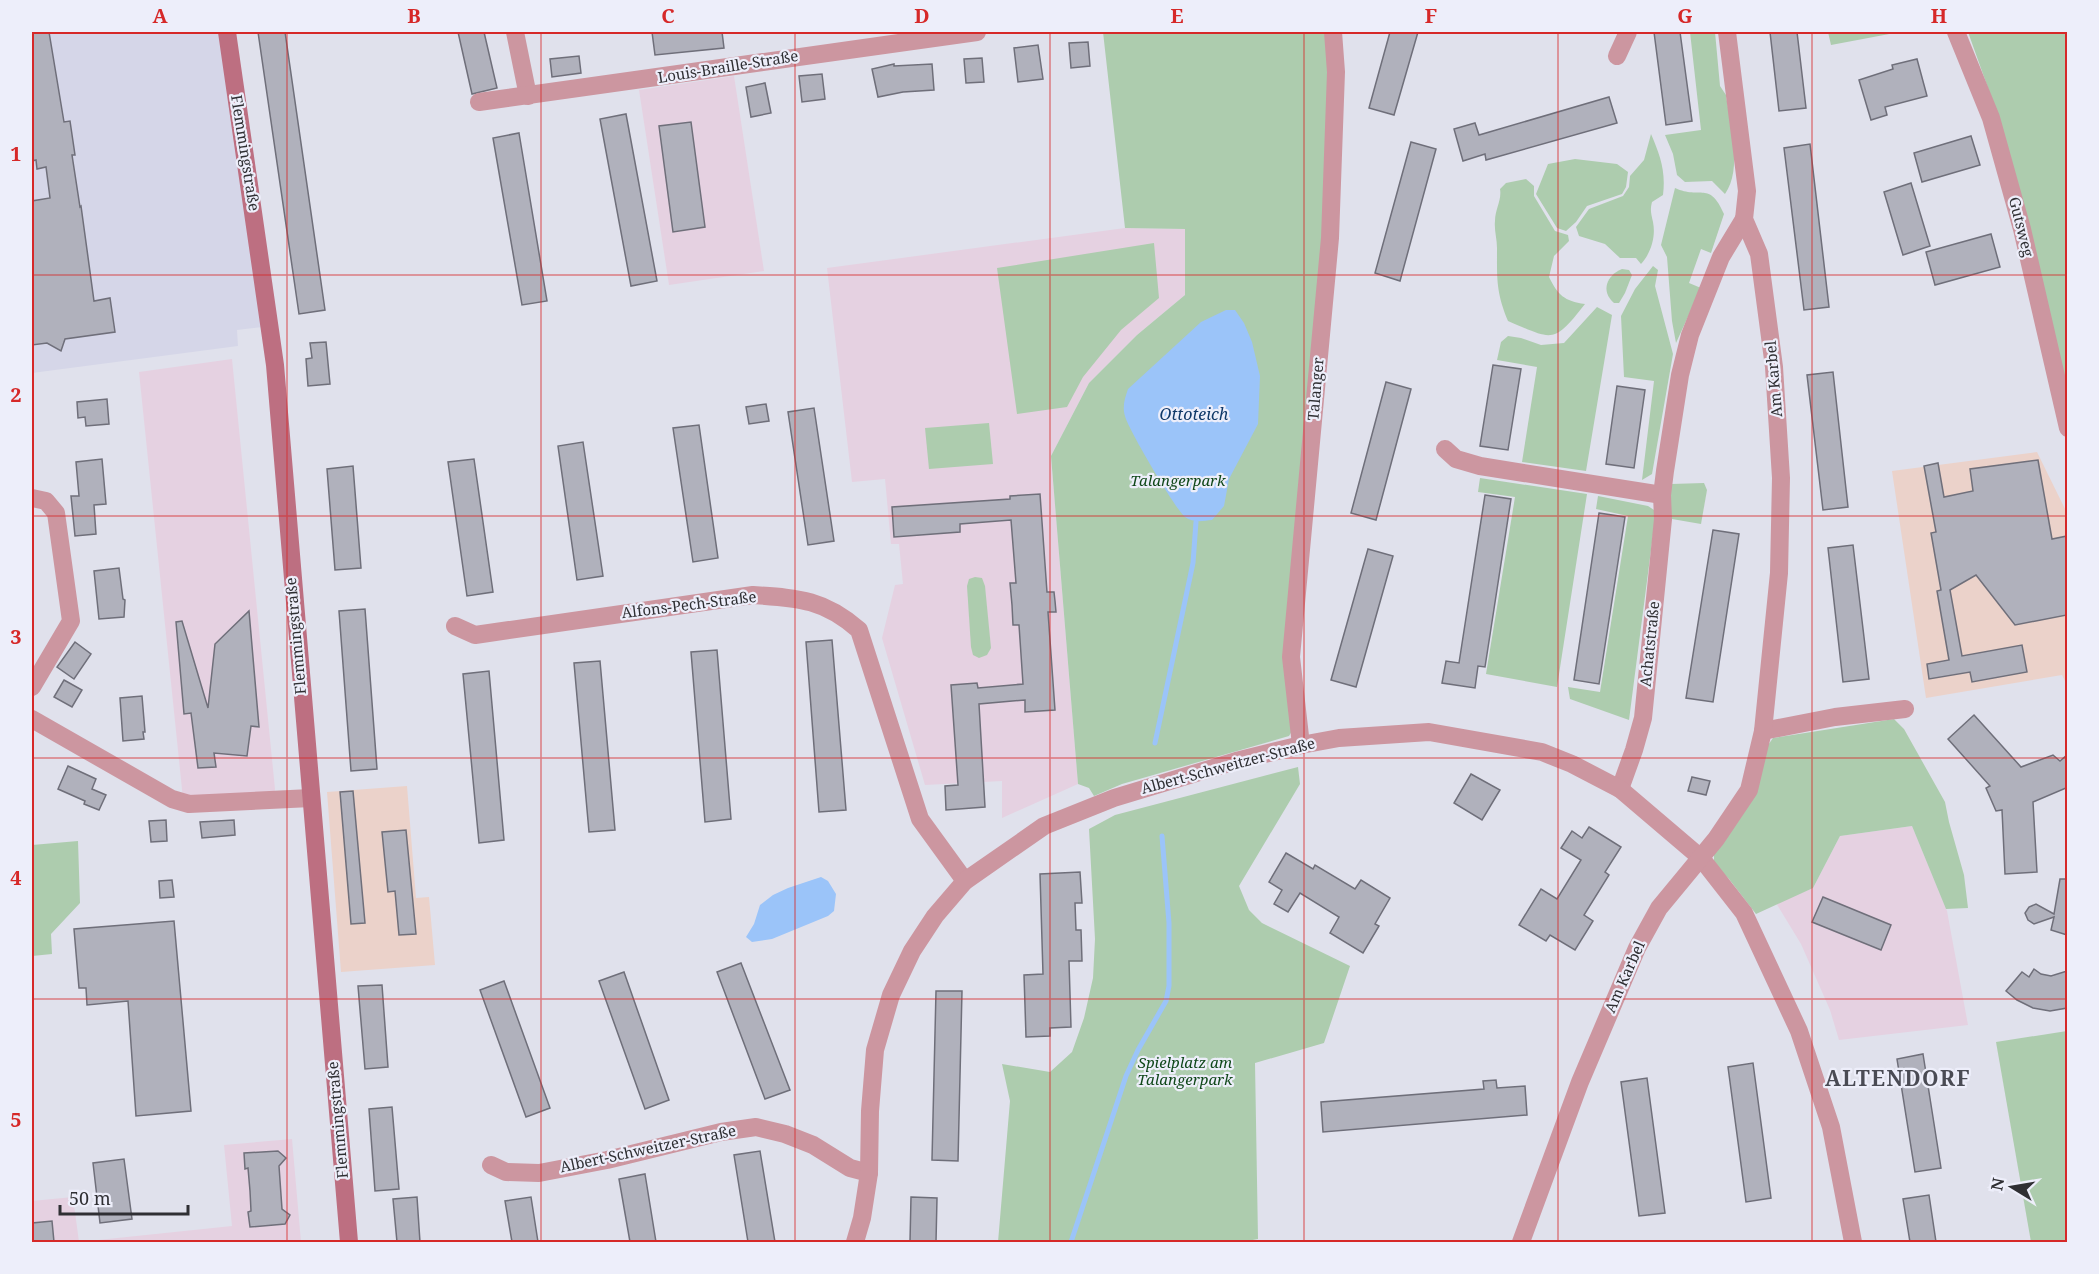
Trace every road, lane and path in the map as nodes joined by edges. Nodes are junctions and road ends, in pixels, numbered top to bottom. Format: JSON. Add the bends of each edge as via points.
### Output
{"nodes":[{"id":1,"x":227,"y":32,"type":"edge"},
{"id":2,"x":515,"y":32,"type":"edge"},
{"id":3,"x":977,"y":32,"type":"edge"},
{"id":4,"x":1333,"y":32,"type":"edge"},
{"id":5,"x":1628,"y":32,"type":"edge"},
{"id":6,"x":1727,"y":32,"type":"edge"},
{"id":7,"x":1956,"y":32,"type":"edge"},
{"id":8,"x":848,"y":40,"type":"edge"},
{"id":9,"x":1617,"y":56,"type":"dead end"},
{"id":10,"x":528,"y":96,"type":"junction"},
{"id":11,"x":479,"y":102,"type":"dead end"},
{"id":12,"x":1744,"y":219,"type":"junction"},
{"id":13,"x":2067,"y":428,"type":"edge"},
{"id":14,"x":1445,"y":449,"type":"dead end"},
{"id":15,"x":1662,"y":495,"type":"junction"},
{"id":16,"x":32,"y":498,"type":"edge"},
{"id":17,"x":455,"y":626,"type":"dead end"},
{"id":18,"x":32,"y":687,"type":"edge"},
{"id":19,"x":1905,"y":709,"type":"dead end"},
{"id":20,"x":32,"y":718,"type":"edge"},
{"id":21,"x":1763,"y":731,"type":"junction"},
{"id":22,"x":1301,"y":745,"type":"junction"},
{"id":23,"x":1620,"y":789,"type":"junction"},
{"id":24,"x":311,"y":798,"type":"junction"},
{"id":25,"x":1701,"y":858,"type":"junction"},
{"id":26,"x":965,"y":881,"type":"junction"},
{"id":27,"x":491,"y":1165,"type":"dead end"},
{"id":28,"x":869,"y":1173,"type":"junction"},
{"id":29,"x":349,"y":1242,"type":"edge"},
{"id":30,"x":855,"y":1242,"type":"edge"},
{"id":31,"x":1521,"y":1242,"type":"edge"},
{"id":32,"x":1853,"y":1242,"type":"edge"}],
"edges":[{"from":1,"to":24,"type":"street","name":"Flemmingstraße","via":[[274,365]]},
{"from":2,"to":10,"type":"street"},
{"from":3,"to":8,"type":"street","name":"Louis-Braille-Straße"},
{"from":4,"to":22,"type":"street","name":"Talanger","via":[[1336,72],[1330,238],[1291,657]]},
{"from":5,"to":9,"type":"street"},
{"from":6,"to":12,"type":"street","name":"Am Karbel","via":[[1747,191]]},
{"from":7,"to":13,"type":"street","name":"Gutsweg","via":[[1990,118],[2022,229]]},
{"from":8,"to":10,"type":"street","name":"Louis-Braille-Straße"},
{"from":10,"to":11,"type":"street","name":"Louis-Braille-Straße"},
{"from":12,"to":15,"type":"street","name":"Achatstraße","via":[[1721,257],[1690,335]]},
{"from":12,"to":21,"type":"street","name":"Am Karbel","via":[[1759,254],[1774,367],[1781,478],[1779,573]]},
{"from":14,"to":15,"type":"street","via":[[1456,459],[1480,466]]},
{"from":15,"to":23,"type":"street","name":"Achatstraße","via":[[1663,519],[1643,718]]},
{"from":16,"to":18,"type":"street","via":[[46,501],[56,513],[71,621]]},
{"from":17,"to":26,"type":"street","name":"Alfons-Pech-Straße","via":[[476,635],[753,595],[814,602],[844,617],[859,630],[920,819]]},
{"from":19,"to":21,"type":"street"},
{"from":20,"to":24,"type":"street","via":[[172,799],[189,804]]},
{"from":21,"to":25,"type":"street","name":"Am Karbel","via":[[1749,790]]},
{"from":22,"to":23,"type":"street","name":"Albert-Schweitzer-Straße","via":[[1340,738],[1432,732],[1542,752]]},
{"from":22,"to":26,"type":"street","name":"Albert-Schweitzer-Straße","via":[[1104,802],[1044,826]]},
{"from":23,"to":25,"type":"street","name":"Albert-Schweitzer-Straße"},
{"from":24,"to":29,"type":"street","name":"Flemmingstraße"},
{"from":25,"to":31,"type":"street","name":"Am Karbel","via":[[1659,908],[1637,948],[1580,1082]]},
{"from":25,"to":32,"type":"street","name":"Albert-Schweitzer-Straße","via":[[1744,913],[1799,1031],[1831,1127]]},
{"from":26,"to":28,"type":"street","name":"Albert-Schweitzer-Straße","via":[[935,916],[891,995],[875,1050]]},
{"from":27,"to":28,"type":"street","name":"Albert-Schweitzer-Straße","via":[[506,1172],[539,1173],[756,1127],[813,1145],[850,1168]]},
{"from":28,"to":30,"type":"street","name":"Albert-Schweitzer-Straße"}]}
